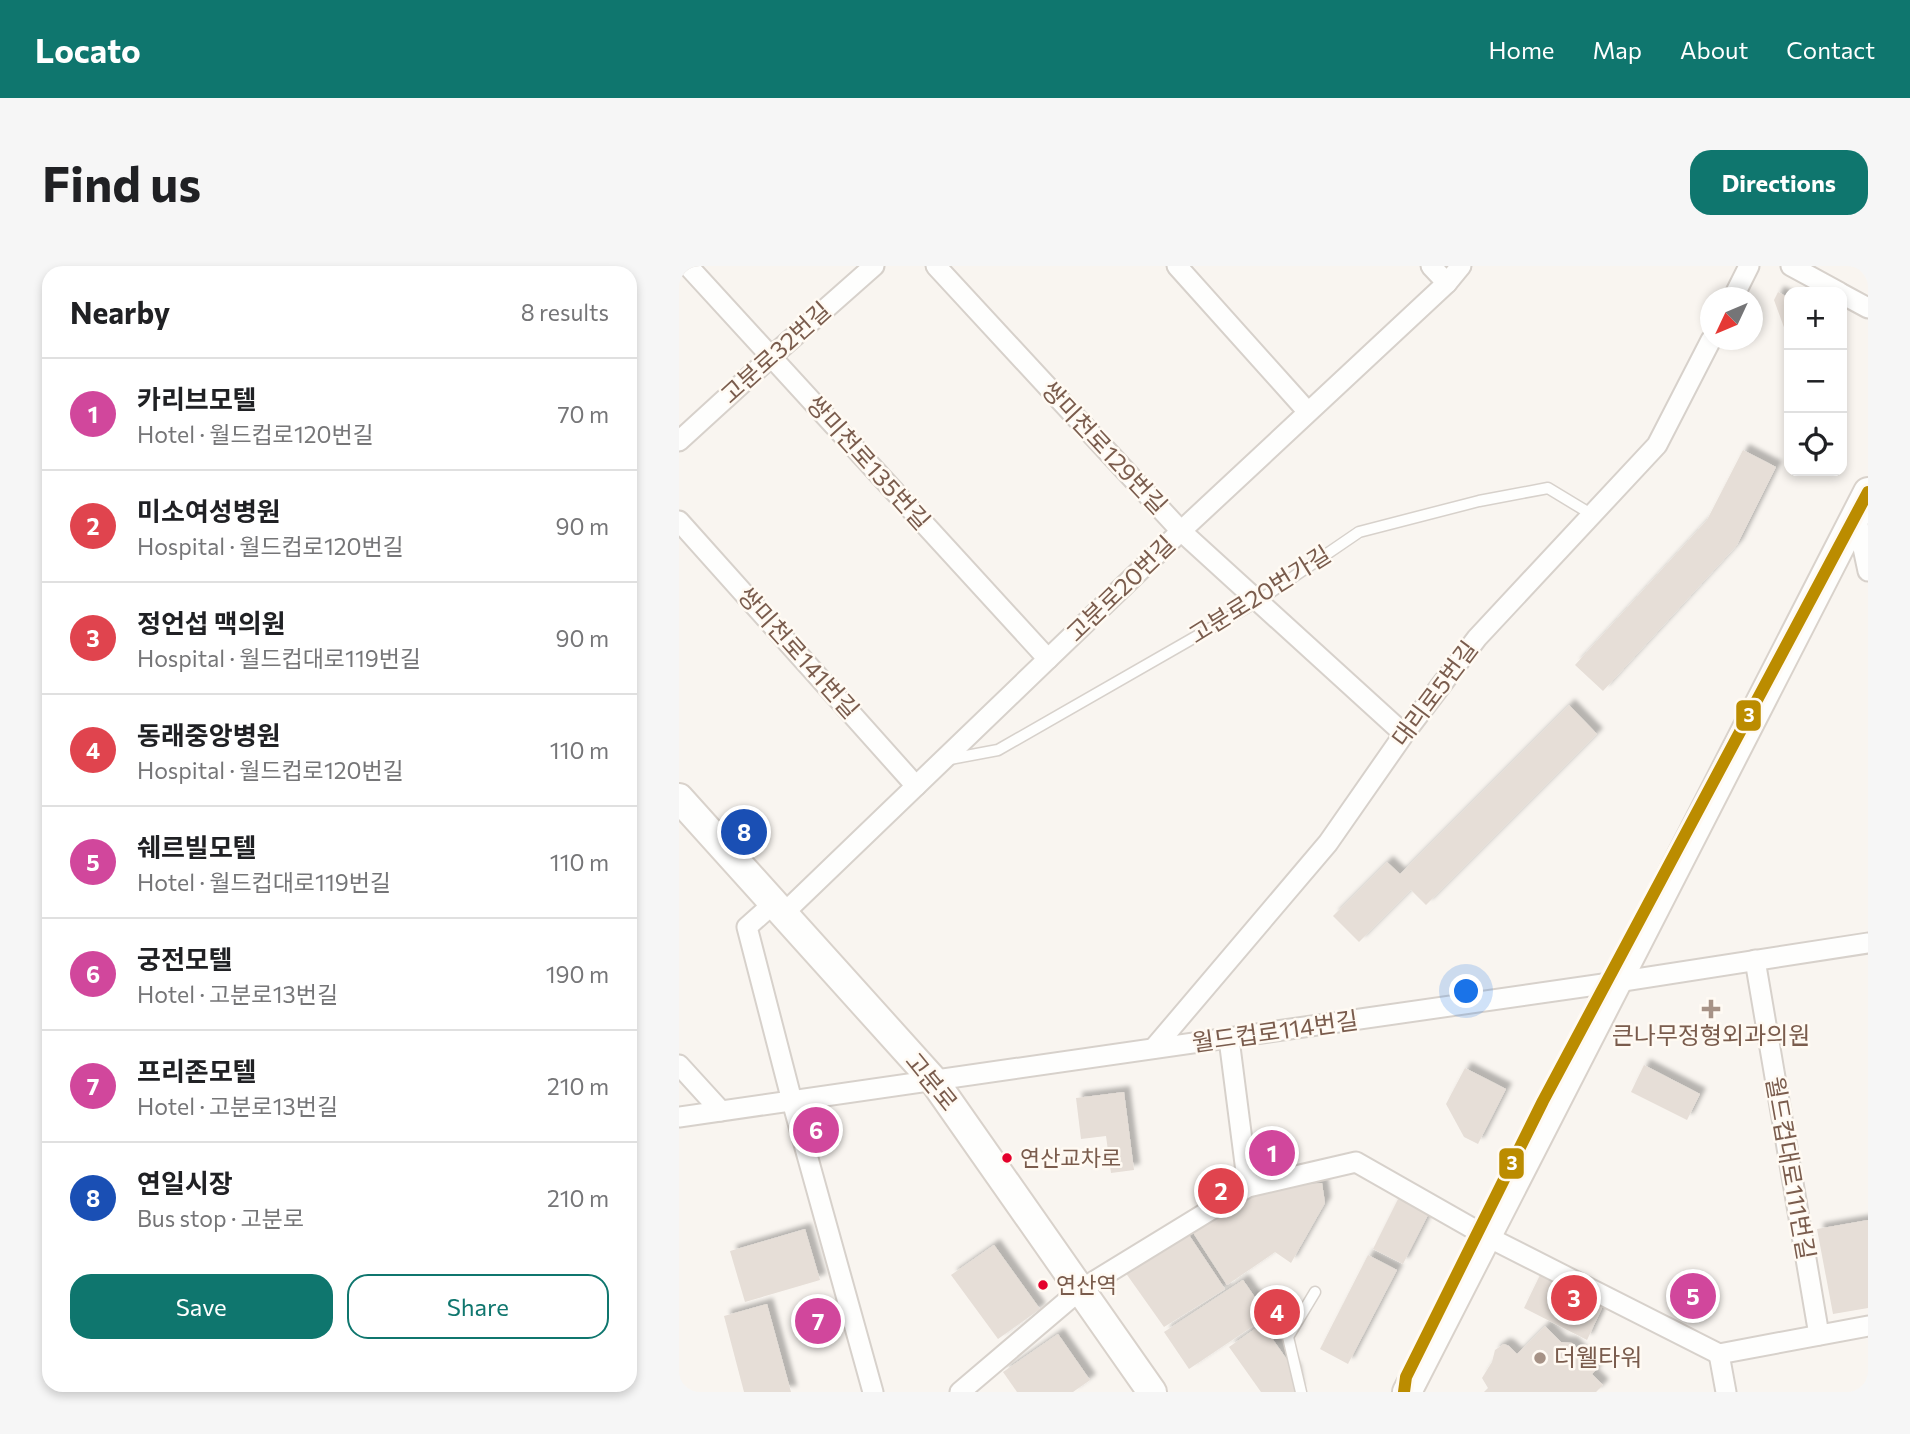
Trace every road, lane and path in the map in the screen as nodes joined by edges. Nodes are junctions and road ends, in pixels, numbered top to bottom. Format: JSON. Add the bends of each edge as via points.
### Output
{"nodes":[{"id":1,"x":688,"y":266,"type":"edge"},
{"id":2,"x":874,"y":266,"type":"edge"},
{"id":3,"x":936,"y":266,"type":"edge"},
{"id":4,"x":1177,"y":266,"type":"edge"},
{"id":5,"x":1431,"y":266,"type":"edge"},
{"id":6,"x":1461,"y":266,"type":"edge"},
{"id":7,"x":1749,"y":266,"type":"edge"},
{"id":8,"x":1791,"y":266,"type":"edge"},
{"id":9,"x":1447,"y":283,"type":"junction"},
{"id":10,"x":1738,"y":287,"type":"edge"},
{"id":11,"x":1829,"y":287,"type":"edge"},
{"id":12,"x":1847,"y":297,"type":"edge"},
{"id":13,"x":1868,"y":309,"type":"edge"},
{"id":14,"x":1706,"y":350,"type":"edge"},
{"id":15,"x":771,"y":357,"type":"junction"},
{"id":16,"x":1308,"y":412,"type":"junction"},
{"id":17,"x":679,"y":441,"type":"edge"},
{"id":18,"x":1862,"y":504,"type":"edge"},
{"id":19,"x":1591,"y":514,"type":"junction"},
{"id":20,"x":679,"y":521,"type":"edge"},
{"id":21,"x":1181,"y":531,"type":"junction"},
{"id":22,"x":1868,"y":571,"type":"edge"},
{"id":23,"x":1258,"y":601,"type":"junction"},
{"id":24,"x":1048,"y":659,"type":"junction"},
{"id":25,"x":1404,"y":734,"type":"junction"},
{"id":26,"x":942,"y":761,"type":"junction"},
{"id":27,"x":916,"y":786,"type":"junction"},
{"id":28,"x":679,"y":798,"type":"edge"},
{"id":29,"x":778,"y":909,"type":"junction"},
{"id":30,"x":1868,"y":943,"type":"edge"},
{"id":31,"x":1755,"y":960,"type":"junction"},
{"id":32,"x":1617,"y":982,"type":"junction"},
{"id":33,"x":1229,"y":1039,"type":"junction"},
{"id":34,"x":1154,"y":1048,"type":"junction"},
{"id":35,"x":679,"y":1065,"type":"edge"},
{"id":36,"x":934,"y":1081,"type":"junction"},
{"id":37,"x":792,"y":1101,"type":"junction"},
{"id":38,"x":721,"y":1111,"type":"junction"},
{"id":39,"x":679,"y":1117,"type":"edge"},
{"id":40,"x":1248,"y":1187,"type":"junction"},
{"id":41,"x":1486,"y":1236,"type":"junction"},
{"id":42,"x":1080,"y":1290,"type":"junction"},
{"id":43,"x":1315,"y":1292,"type":"dead end"},
{"id":44,"x":1868,"y":1326,"type":"edge"},
{"id":45,"x":1819,"y":1335,"type":"junction"},
{"id":46,"x":1719,"y":1354,"type":"junction"},
{"id":47,"x":873,"y":1392,"type":"edge"},
{"id":48,"x":960,"y":1392,"type":"edge"},
{"id":49,"x":1152,"y":1392,"type":"edge"},
{"id":50,"x":1301,"y":1392,"type":"edge"},
{"id":51,"x":1406,"y":1392,"type":"edge"},
{"id":52,"x":1726,"y":1392,"type":"edge"}],
"edges":[{"from":1,"to":15,"type":"street","name":"쌍미천로135번길"},
{"from":2,"to":15,"type":"street","name":"고분로32번길"},
{"from":3,"to":21,"type":"street","name":"쌍미천로129번길"},
{"from":4,"to":16,"type":"street"},
{"from":5,"to":9,"type":"street"},
{"from":6,"to":9,"type":"street","name":"고분로20번길"},
{"from":7,"to":10,"type":"street"},
{"from":8,"to":11,"type":"street"},
{"from":9,"to":16,"type":"street","name":"고분로20번길"},
{"from":12,"to":13,"type":"street"},
{"from":14,"to":19,"type":"street","name":"대리로5번길","via":[[1657,445]]},
{"from":15,"to":17,"type":"street","name":"고분로32번길"},
{"from":15,"to":24,"type":"street","name":"쌍미천로135번길"},
{"from":16,"to":21,"type":"street","name":"고분로20번길"},
{"from":18,"to":22,"type":"street"},
{"from":18,"to":32,"type":"main road"},
{"from":19,"to":23,"type":"lane","name":"고분로20번가길","via":[[1548,488],[1359,532]]},
{"from":19,"to":25,"type":"street","name":"대리로5번길","via":[[1476,638]]},
{"from":20,"to":27,"type":"street","name":"쌍미천로141번길"},
{"from":21,"to":23,"type":"street","name":"쌍미천로129번길"},
{"from":21,"to":24,"type":"street","name":"고분로20번길"},
{"from":23,"to":25,"type":"street","name":"쌍미천로129번길"},
{"from":23,"to":26,"type":"lane","name":"고분로20번가길","via":[[998,750]]},
{"from":24,"to":26,"type":"street","name":"고분로20번길"},
{"from":25,"to":34,"type":"street","name":"대리로5번길","via":[[1328,843]]},
{"from":26,"to":27,"type":"street","name":"고분로20번길"},
{"from":27,"to":29,"type":"street","name":"고분로20번길"},
{"from":28,"to":29,"type":"main road","name":"고분로"},
{"from":29,"to":36,"type":"main road","name":"고분로"},
{"from":29,"to":37,"type":"street","name":"고분로20번길","via":[[747,926]]},
{"from":30,"to":31,"type":"street"},
{"from":31,"to":32,"type":"street"},
{"from":31,"to":45,"type":"street","name":"월드컵대로111번길"},
{"from":32,"to":33,"type":"street","name":"월드컵로114번길"},
{"from":32,"to":41,"type":"main road"},
{"from":33,"to":34,"type":"street","name":"월드컵로114번길"},
{"from":33,"to":40,"type":"street"},
{"from":34,"to":36,"type":"street","name":"월드컵로114번길"},
{"from":35,"to":38,"type":"street"},
{"from":36,"to":37,"type":"street","name":"월드컵로114번길"},
{"from":36,"to":42,"type":"main road","name":"고분로"},
{"from":37,"to":38,"type":"street","name":"월드컵로114번길"},
{"from":37,"to":47,"type":"street"},
{"from":38,"to":39,"type":"street","name":"월드컵로114번길"},
{"from":40,"to":41,"type":"street","via":[[1356,1162]]},
{"from":40,"to":42,"type":"street"},
{"from":41,"to":46,"type":"street"},
{"from":41,"to":51,"type":"main road"},
{"from":42,"to":48,"type":"street"},
{"from":42,"to":49,"type":"main road","name":"고분로"},
{"from":43,"to":50,"type":"lane","via":[[1288,1337]]},
{"from":44,"to":45,"type":"street"},
{"from":45,"to":46,"type":"street"},
{"from":46,"to":52,"type":"street"}]}
